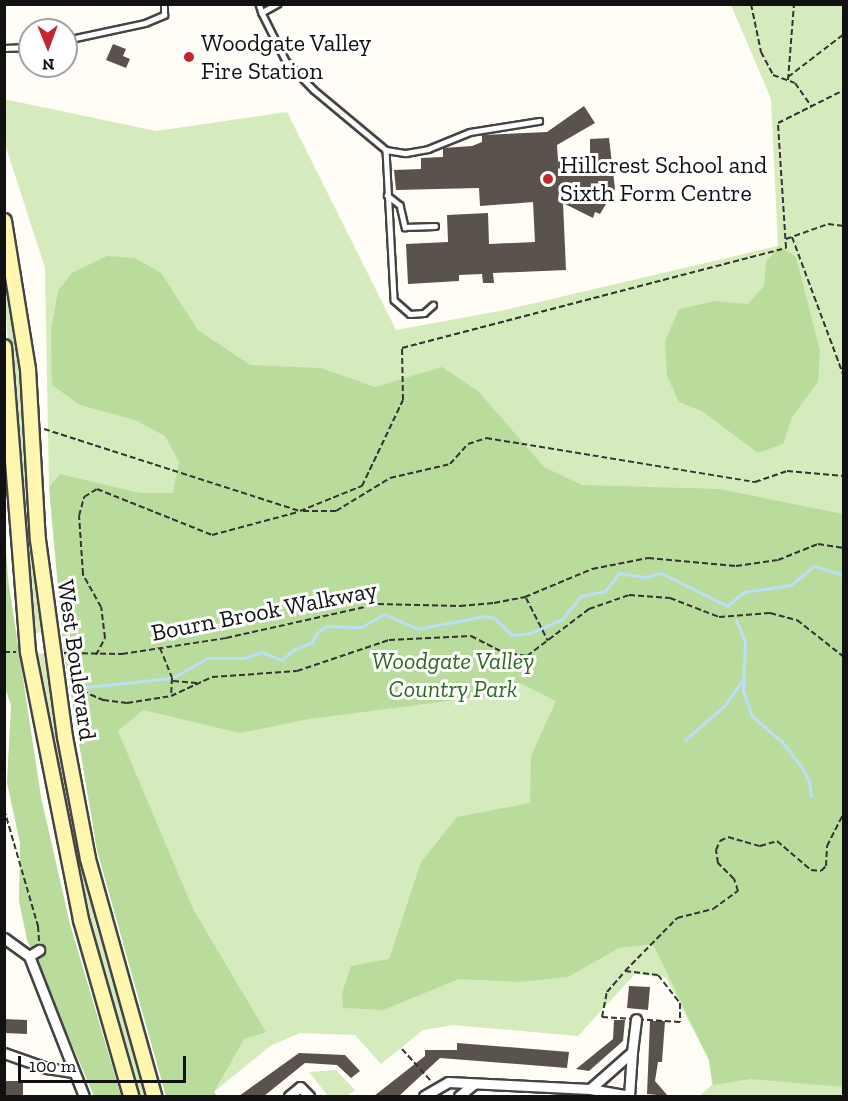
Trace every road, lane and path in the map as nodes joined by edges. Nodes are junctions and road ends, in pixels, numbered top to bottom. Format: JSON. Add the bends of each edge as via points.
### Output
{"nodes":[{"id":1,"x":164,"y":4,"type":"edge"},
{"id":2,"x":259,"y":4,"type":"edge"},
{"id":3,"x":278,"y":4,"type":"edge"},
{"id":4,"x":751,"y":4,"type":"edge"},
{"id":5,"x":794,"y":4,"type":"edge"},
{"id":6,"x":262,"y":13,"type":"junction"},
{"id":7,"x":843,"y":34,"type":"edge"},
{"id":8,"x":78,"y":37,"type":"edge"},
{"id":9,"x":788,"y":79,"type":"junction"},
{"id":10,"x":843,"y":90,"type":"edge"},
{"id":11,"x":811,"y":106,"type":"junction"},
{"id":12,"x":538,"y":121,"type":"dead end"},
{"id":13,"x":386,"y":150,"type":"junction"},
{"id":14,"x":387,"y":195,"type":"junction"},
{"id":15,"x":4,"y":221,"type":"edge"},
{"id":16,"x":435,"y":226,"type":"dead end"},
{"id":17,"x":843,"y":226,"type":"edge"},
{"id":18,"x":792,"y":237,"type":"junction"},
{"id":19,"x":786,"y":239,"type":"junction"},
{"id":20,"x":433,"y":305,"type":"dead end"},
{"id":21,"x":4,"y":347,"type":"edge"},
{"id":22,"x":843,"y":377,"type":"edge"},
{"id":23,"x":35,"y":428,"type":"dead end"},
{"id":24,"x":843,"y":476,"type":"edge"},
{"id":25,"x":300,"y":511,"type":"junction"},
{"id":26,"x":843,"y":548,"type":"edge"},
{"id":27,"x":525,"y":597,"type":"junction"},
{"id":28,"x":548,"y":641,"type":"junction"},
{"id":29,"x":160,"y":648,"type":"junction"},
{"id":30,"x":57,"y":653,"type":"dead end"},
{"id":31,"x":76,"y":653,"type":"junction"},
{"id":32,"x":96,"y":655,"type":"junction"},
{"id":33,"x":843,"y":657,"type":"edge"},
{"id":34,"x":173,"y":681,"type":"junction"},
{"id":35,"x":198,"y":683,"type":"junction"},
{"id":36,"x":4,"y":688,"type":"edge"},
{"id":37,"x":171,"y":696,"type":"junction"},
{"id":38,"x":4,"y":699,"type":"edge"},
{"id":39,"x":4,"y":809,"type":"edge"},
{"id":40,"x":843,"y":812,"type":"edge"},
{"id":41,"x":4,"y":939,"type":"edge"},
{"id":42,"x":39,"y":950,"type":"joint"},
{"id":43,"x":29,"y":956,"type":"junction"},
{"id":44,"x":624,"y":971,"type":"junction"},
{"id":45,"x":636,"y":1019,"type":"junction"},
{"id":46,"x":402,"y":1049,"type":"dead end"},
{"id":47,"x":632,"y":1052,"type":"junction"},
{"id":48,"x":4,"y":1053,"type":"edge"},
{"id":49,"x":73,"y":1072,"type":"junction"},
{"id":50,"x":474,"y":1084,"type":"junction"},
{"id":51,"x":436,"y":1087,"type":"junction"},
{"id":52,"x":590,"y":1089,"type":"junction"},
{"id":53,"x":84,"y":1096,"type":"edge"},
{"id":54,"x":131,"y":1096,"type":"edge"},
{"id":55,"x":154,"y":1096,"type":"edge"},
{"id":56,"x":290,"y":1096,"type":"edge"},
{"id":57,"x":309,"y":1096,"type":"edge"},
{"id":58,"x":424,"y":1096,"type":"edge"},
{"id":59,"x":459,"y":1096,"type":"edge"},
{"id":60,"x":628,"y":1096,"type":"edge"}],
"edges":[{"from":1,"to":8,"type":"lane","via":[[164,15],[145,23]]},
{"from":2,"to":6,"type":"lane"},
{"from":3,"to":6,"type":"lane"},
{"from":4,"to":9,"type":"path","via":[[761,52],[773,75]]},
{"from":5,"to":9,"type":"path"},
{"from":6,"to":13,"type":"lane","via":[[286,61],[314,90]]},
{"from":7,"to":9,"type":"path"},
{"from":9,"to":11,"type":"path"},
{"from":10,"to":11,"type":"path"},
{"from":11,"to":19,"type":"path","via":[[778,123]]},
{"from":12,"to":13,"type":"lane","via":[[470,132],[428,149],[406,153]]},
{"from":13,"to":14,"type":"lane"},
{"from":14,"to":16,"type":"lane","via":[[400,205],[405,227]]},
{"from":14,"to":20,"type":"lane","via":[[394,300],[410,314],[424,313]]},
{"from":15,"to":55,"type":"main road","name":"West Boulevard","via":[[28,369],[38,540],[63,726],[88,859]]},
{"from":17,"to":18,"type":"path","via":[[828,224]]},
{"from":18,"to":19,"type":"path"},
{"from":18,"to":22,"type":"path"},
{"from":19,"to":25,"type":"path","via":[[786,248],[402,348],[403,400],[362,486]]},
{"from":21,"to":54,"type":"main road","name":"West Boulevard","via":[[28,652],[81,920]]},
{"from":23,"to":25,"type":"path","via":[[56,431]]},
{"from":24,"to":25,"type":"path","via":[[787,471],[755,482],[486,438],[468,444],[450,464],[390,478],[336,511]]},
{"from":25,"to":32,"type":"path","via":[[212,535],[97,489],[84,497],[79,516],[83,574],[101,608],[105,638]]},
{"from":26,"to":27,"type":"path","name":"Bourn Brook Walkway","via":[[818,544],[778,560],[736,566],[648,558],[592,569]]},
{"from":27,"to":28,"type":"path"},
{"from":27,"to":29,"type":"path","name":"Bourn Brook Walkway","via":[[460,606],[378,604],[226,638]]},
{"from":28,"to":33,"type":"path","via":[[589,609],[639,596],[670,598],[719,617],[770,613],[797,620]]},
{"from":28,"to":35,"type":"path","via":[[527,656],[502,652],[471,636],[389,640],[297,671],[212,677]]},
{"from":29,"to":32,"type":"path","name":"Bourn Brook Walkway"},
{"from":29,"to":34,"type":"path"},
{"from":30,"to":31,"type":"path","name":"Bourn Brook Walkway"},
{"from":31,"to":32,"type":"path","name":"Bourn Brook Walkway"},
{"from":31,"to":37,"type":"path","via":[[82,691],[127,703]]},
{"from":34,"to":35,"type":"path"},
{"from":34,"to":37,"type":"path"},
{"from":35,"to":37,"type":"path"},
{"from":36,"to":38,"type":"path"},
{"from":39,"to":42,"type":"path","via":[[38,926]]},
{"from":40,"to":44,"type":"path","via":[[827,846],[826,866],[821,871],[811,870],[777,841],[760,846],[728,837],[720,841],[716,850],[718,863],[734,879],[738,891],[713,909],[677,918]]},
{"from":41,"to":43,"type":"street"},
{"from":42,"to":43,"type":"street"},
{"from":43,"to":49,"type":"street"},
{"from":44,"to":45,"type":"path","via":[[606,992],[602,1017]]},
{"from":44,"to":45,"type":"path","via":[[658,975],[680,1003],[680,1022]]},
{"from":45,"to":47,"type":"street"},
{"from":46,"to":51,"type":"path"},
{"from":47,"to":52,"type":"street"},
{"from":47,"to":60,"type":"street"},
{"from":48,"to":49,"type":"street","via":[[47,1068]]},
{"from":49,"to":53,"type":"street"},
{"from":50,"to":51,"type":"street","via":[[448,1082]]},
{"from":50,"to":52,"type":"street"},
{"from":50,"to":59,"type":"street"},
{"from":51,"to":58,"type":"street"},
{"from":52,"to":60,"type":"street"},
{"from":56,"to":57,"type":"street","via":[[300,1087]]}]}
